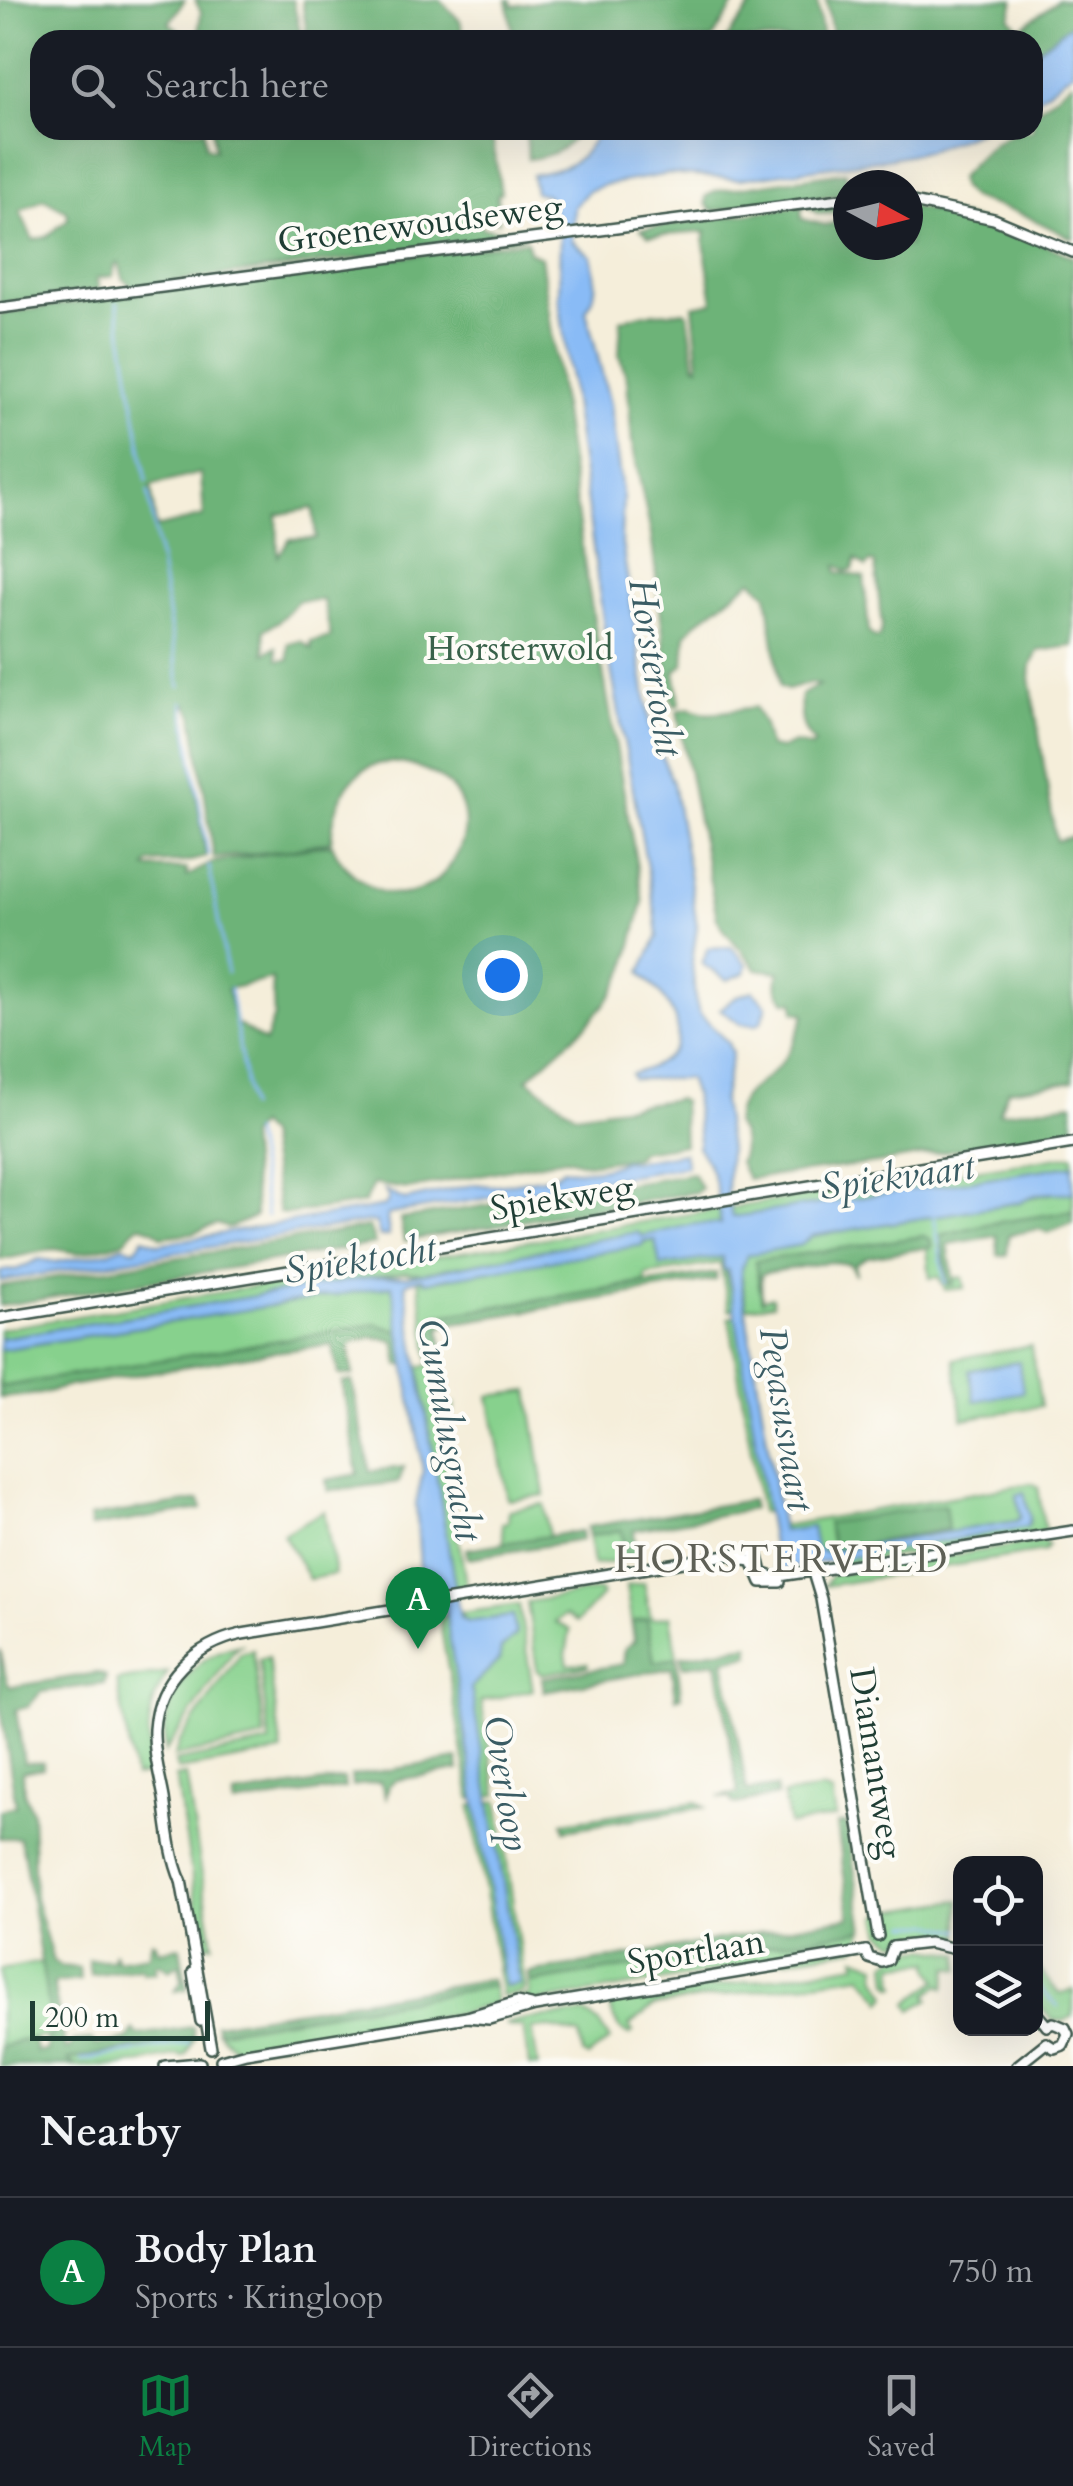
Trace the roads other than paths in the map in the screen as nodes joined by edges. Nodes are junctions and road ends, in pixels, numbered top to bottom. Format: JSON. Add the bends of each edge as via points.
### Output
{"nodes":[{"id":1,"x":833,"y":200,"type":"edge"},
{"id":2,"x":923,"y":204,"type":"edge"},
{"id":3,"x":1073,"y":252,"type":"edge"},
{"id":4,"x":0,"y":308,"type":"edge"},
{"id":5,"x":1073,"y":1143,"type":"edge"},
{"id":6,"x":0,"y":1318,"type":"edge"},
{"id":7,"x":1073,"y":1531,"type":"edge"},
{"id":8,"x":817,"y":1574,"type":"junction"},
{"id":9,"x":878,"y":1936,"type":"junction"},
{"id":10,"x":893,"y":1948,"type":"junction"},
{"id":11,"x":953,"y":1949,"type":"edge"},
{"id":12,"x":866,"y":1951,"type":"junction"},
{"id":13,"x":1043,"y":2022,"type":"edge"},
{"id":14,"x":1069,"y":2025,"type":"edge"},
{"id":15,"x":1047,"y":2026,"type":"junction"},
{"id":16,"x":1046,"y":2043,"type":"junction"},
{"id":17,"x":209,"y":2058,"type":"edge"},
{"id":18,"x":178,"y":2064,"type":"edge"},
{"id":19,"x":165,"y":2066,"type":"edge"},
{"id":20,"x":1017,"y":2066,"type":"edge"}],
"edges":[{"from":1,"to":4,"type":"street","name":"Groenewoudseweg"},
{"from":2,"to":3,"type":"street","via":[[994,219]]},
{"from":5,"to":6,"type":"street","name":"Spiekweg"},
{"from":7,"to":8,"type":"street"},
{"from":8,"to":9,"type":"street","name":"Diamantweg"},
{"from":8,"to":17,"type":"street","via":[[764,1584],[746,1557],[228,1642],[193,1662],[170,1692],[160,1727]]},
{"from":9,"to":10,"type":"street"},
{"from":9,"to":12,"type":"street"},
{"from":10,"to":11,"type":"street"},
{"from":10,"to":12,"type":"street","via":[[882,1962]]},
{"from":12,"to":17,"type":"street","name":"Sportlaan","via":[[489,2019]]},
{"from":13,"to":15,"type":"street"},
{"from":14,"to":15,"type":"street"},
{"from":14,"to":16,"type":"street","via":[[1063,2045]]},
{"from":15,"to":16,"type":"street"},
{"from":16,"to":20,"type":"street"},
{"from":17,"to":18,"type":"street","name":"Sportlaan"},
{"from":18,"to":19,"type":"street","name":"Sportlaan"}]}
